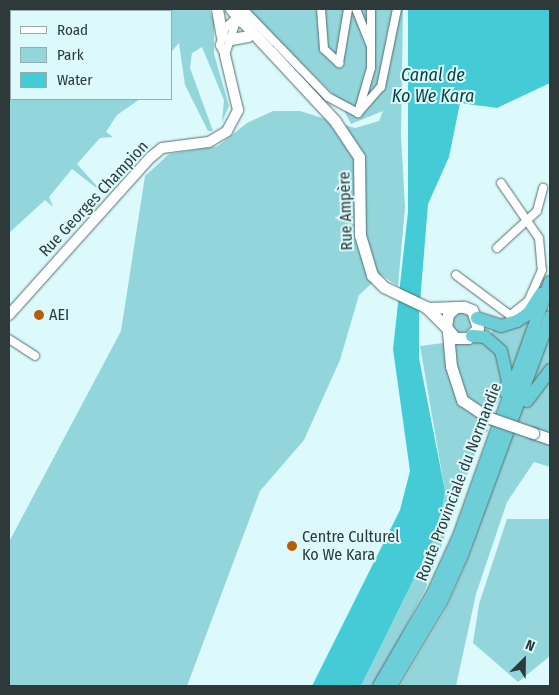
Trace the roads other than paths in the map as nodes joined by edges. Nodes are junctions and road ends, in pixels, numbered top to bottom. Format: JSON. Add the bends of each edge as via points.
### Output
{"nodes":[{"id":1,"x":217,"y":9,"type":"edge"},
{"id":2,"x":222,"y":9,"type":"edge"},
{"id":3,"x":243,"y":9,"type":"edge"},
{"id":4,"x":321,"y":9,"type":"edge"},
{"id":5,"x":348,"y":9,"type":"edge"},
{"id":6,"x":356,"y":9,"type":"edge"},
{"id":7,"x":371,"y":9,"type":"edge"},
{"id":8,"x":398,"y":9,"type":"edge"},
{"id":9,"x":234,"y":17,"type":"edge"},
{"id":10,"x":248,"y":36,"type":"junction"},
{"id":11,"x":226,"y":38,"type":"junction"},
{"id":12,"x":372,"y":50,"type":"junction"},
{"id":13,"x":225,"y":55,"type":"joint"},
{"id":14,"x":358,"y":113,"type":"junction"},
{"id":15,"x":335,"y":120,"type":"junction"},
{"id":16,"x":501,"y":183,"type":"dead end"},
{"id":17,"x":543,"y":188,"type":"dead end"},
{"id":18,"x":529,"y":218,"type":"junction"},
{"id":19,"x":497,"y":248,"type":"dead end"},
{"id":20,"x":456,"y":275,"type":"dead end"},
{"id":21,"x":550,"y":278,"type":"edge"},
{"id":22,"x":550,"y":282,"type":"edge"},
{"id":23,"x":424,"y":306,"type":"junction"},
{"id":24,"x":455,"y":308,"type":"junction"},
{"id":25,"x":9,"y":315,"type":"edge"},
{"id":26,"x":478,"y":318,"type":"junction"},
{"id":27,"x":514,"y":318,"type":"junction"},
{"id":28,"x":550,"y":318,"type":"edge"},
{"id":29,"x":447,"y":330,"type":"junction"},
{"id":30,"x":468,"y":337,"type":"junction"},
{"id":31,"x":9,"y":339,"type":"edge"},
{"id":32,"x":36,"y":356,"type":"dead end"},
{"id":33,"x":451,"y":366,"type":"junction"},
{"id":34,"x":550,"y":370,"type":"edge"},
{"id":35,"x":550,"y":439,"type":"edge"},
{"id":36,"x":499,"y":440,"type":"junction"},
{"id":37,"x":379,"y":686,"type":"edge"},
{"id":38,"x":391,"y":686,"type":"edge"}],
"edges":[{"from":1,"to":11,"type":"main road"},
{"from":2,"to":9,"type":"main road","name":"Rue Ampère"},
{"from":3,"to":14,"type":"street","via":[[328,97]]},
{"from":4,"to":5,"type":"street","via":[[324,49],[338,63]]},
{"from":6,"to":12,"type":"street"},
{"from":7,"to":12,"type":"street"},
{"from":8,"to":14,"type":"street","via":[[381,88]]},
{"from":9,"to":10,"type":"main road","name":"Rue Ampère"},
{"from":9,"to":11,"type":"street"},
{"from":9,"to":15,"type":"main road","name":"Rue Ampère","via":[[285,65]]},
{"from":10,"to":11,"type":"main road"},
{"from":10,"to":15,"type":"main road","name":"Rue Ampère"},
{"from":11,"to":13,"type":"street","name":"Rue Georges Champion"},
{"from":12,"to":14,"type":"street","via":[[365,101]]},
{"from":13,"to":25,"type":"street","name":"Rue Georges Champion","via":[[238,110],[228,131],[209,142],[162,148],[151,157]]},
{"from":15,"to":23,"type":"main road","name":"Rue Ampère","via":[[359,157],[364,258],[372,275],[398,294]]},
{"from":16,"to":18,"type":"street"},
{"from":17,"to":18,"type":"street","via":[[537,210]]},
{"from":18,"to":19,"type":"street"},
{"from":18,"to":27,"type":"street","via":[[539,238],[542,270],[528,301]]},
{"from":20,"to":27,"type":"street"},
{"from":21,"to":27,"type":"highway","via":[[528,314]]},
{"from":22,"to":36,"type":"highway","name":"Route Provinciale du Normandie"},
{"from":23,"to":24,"type":"main road"},
{"from":23,"to":29,"type":"main road"},
{"from":24,"to":26,"type":"main road","via":[[468,308]]},
{"from":24,"to":29,"type":"main road","via":[[446,318]]},
{"from":26,"to":27,"type":"highway","via":[[500,326]]},
{"from":26,"to":30,"type":"main road"},
{"from":28,"to":36,"type":"highway","name":"Route Provinciale du Normandie"},
{"from":29,"to":30,"type":"main road"},
{"from":29,"to":33,"type":"main road"},
{"from":30,"to":33,"type":"main road"},
{"from":30,"to":36,"type":"highway","via":[[495,343],[506,362],[508,381]]},
{"from":31,"to":32,"type":"street"},
{"from":33,"to":35,"type":"main road","bridge":true,"via":[[462,400],[487,417]]},
{"from":34,"to":36,"type":"highway","via":[[534,386]]},
{"from":36,"to":37,"type":"highway","name":"Route Provinciale du Normandie","via":[[433,593]]},
{"from":36,"to":38,"type":"highway","name":"Route Provinciale du Normandie","via":[[441,602]]}]}
